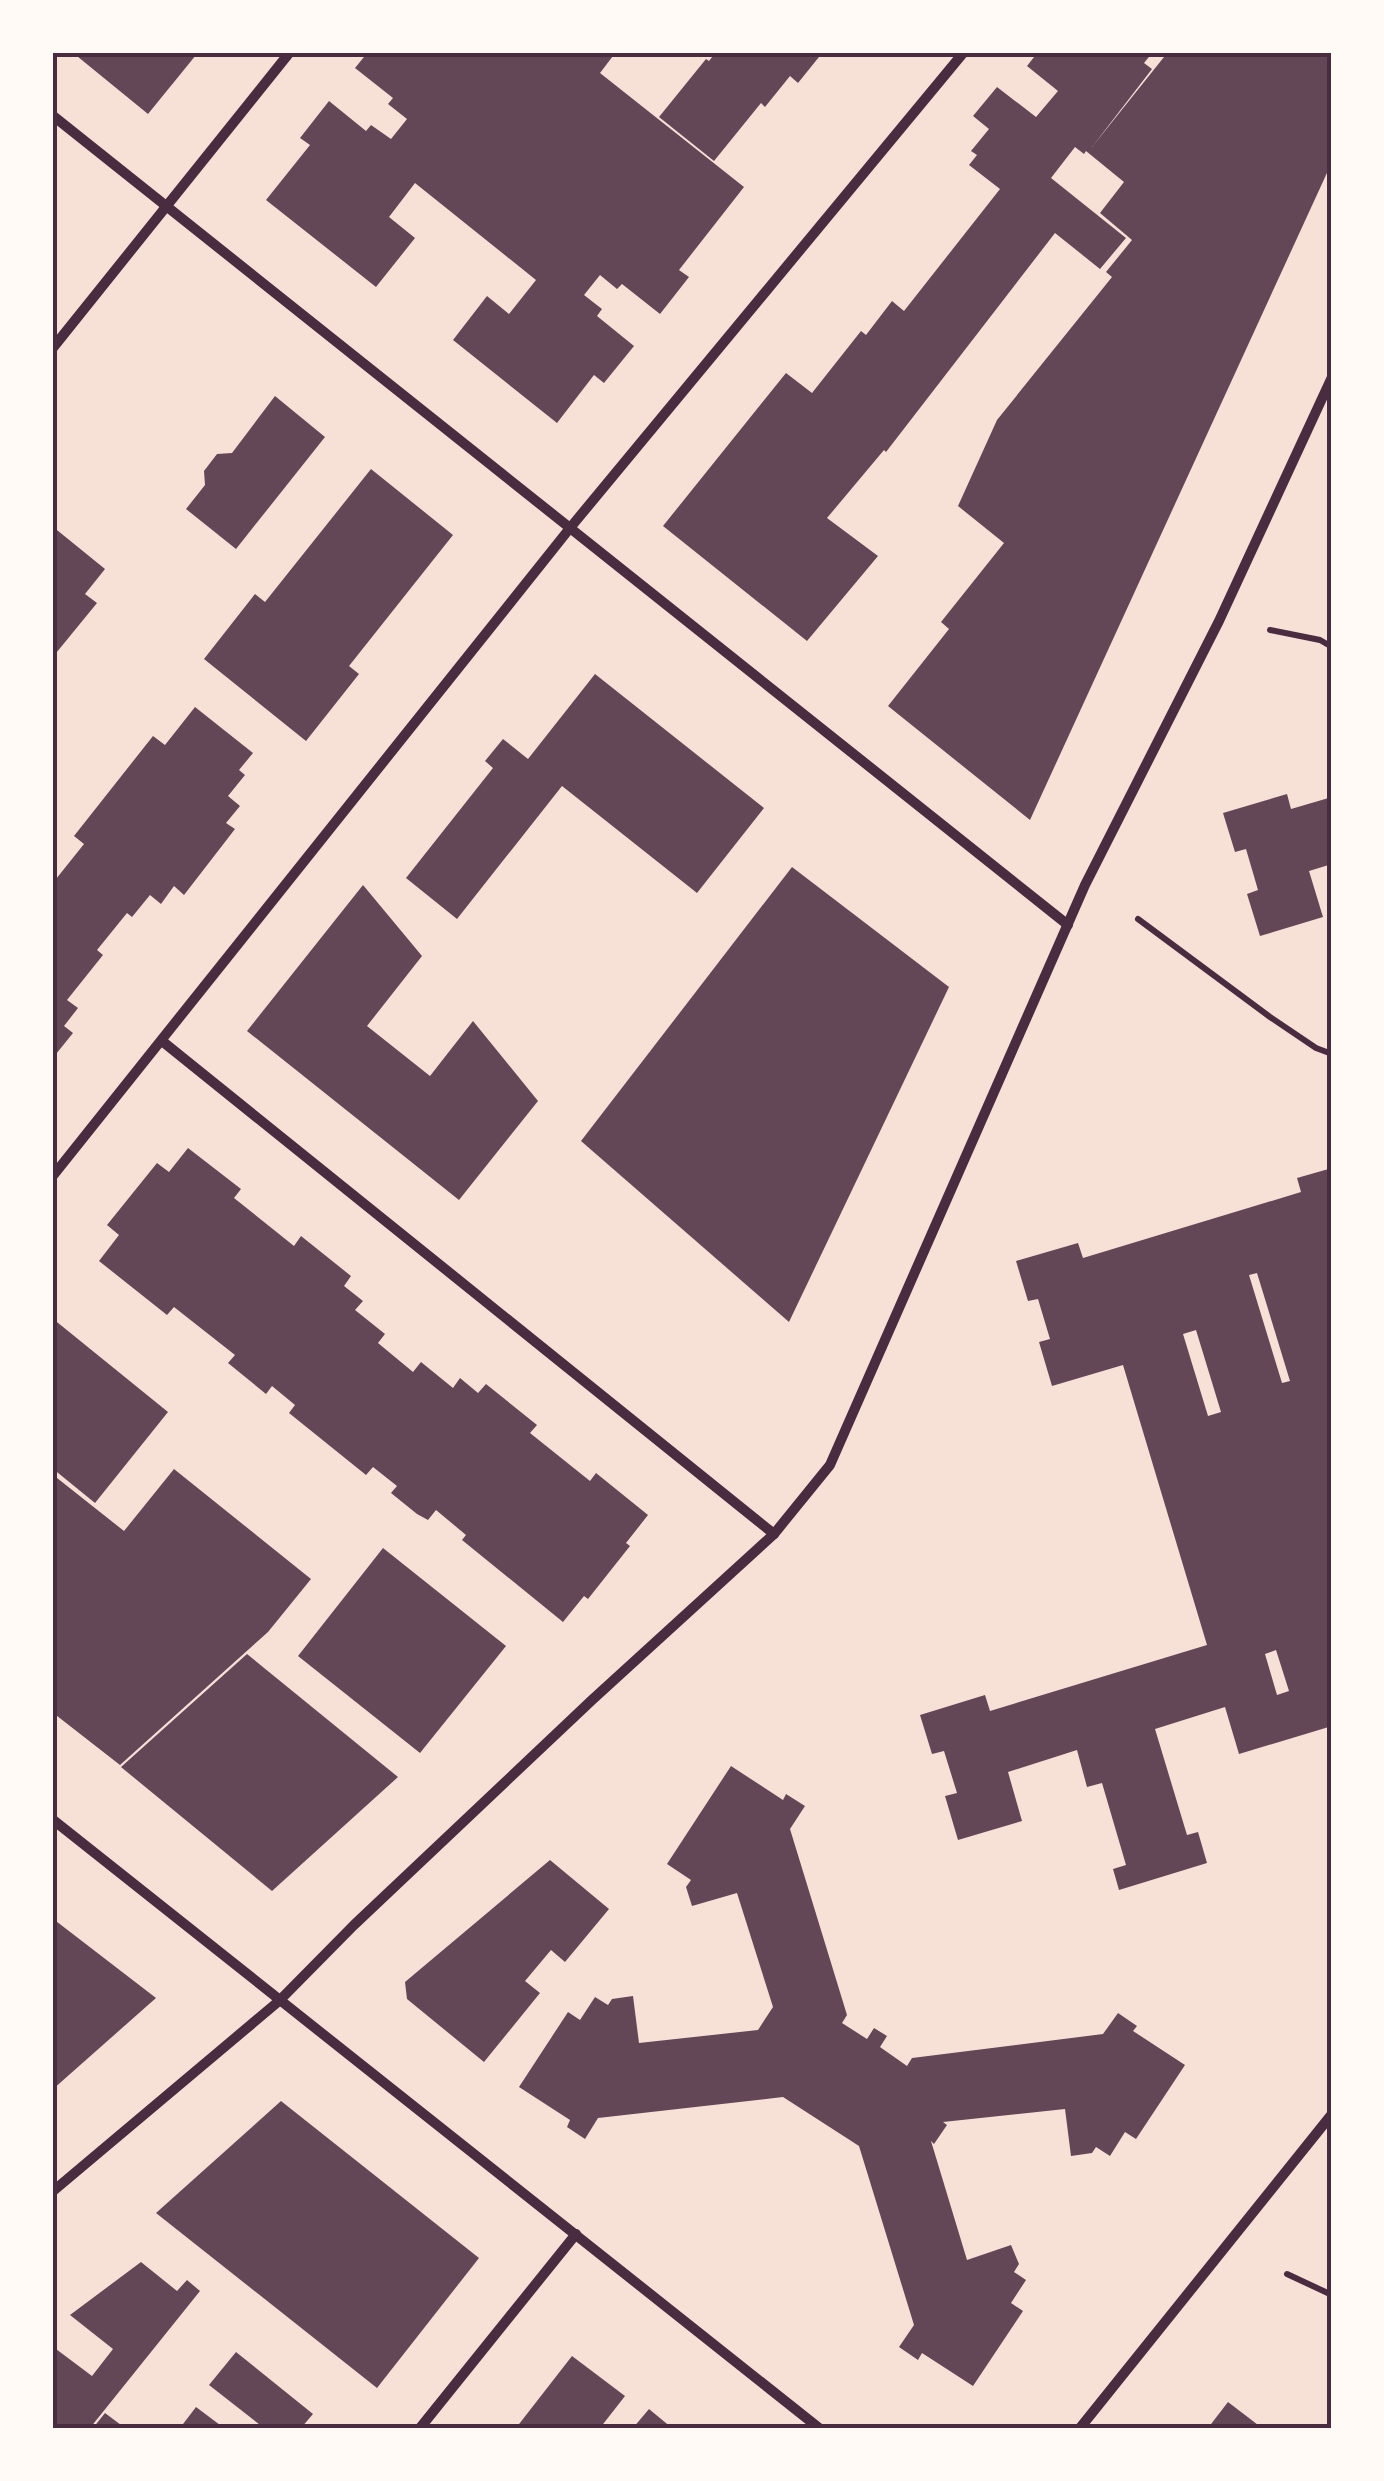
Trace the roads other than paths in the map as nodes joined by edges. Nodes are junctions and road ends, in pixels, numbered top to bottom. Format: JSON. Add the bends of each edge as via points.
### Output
{"nodes":[{"id":1,"x":290,"y":52,"type":"edge"},
{"id":2,"x":964,"y":52,"type":"edge"},
{"id":3,"x":52,"y":115,"type":"edge"},
{"id":4,"x":167,"y":206,"type":"junction"},
{"id":5,"x":52,"y":349,"type":"edge"},
{"id":6,"x":1332,"y":377,"type":"edge"},
{"id":7,"x":570,"y":528,"type":"junction"},
{"id":8,"x":1068,"y":925,"type":"junction"},
{"id":9,"x":162,"y":1041,"type":"junction"},
{"id":10,"x":52,"y":1177,"type":"edge"},
{"id":11,"x":774,"y":1534,"type":"junction"},
{"id":12,"x":52,"y":1819,"type":"edge"},
{"id":13,"x":279,"y":2001,"type":"junction"},
{"id":14,"x":1332,"y":2114,"type":"edge"},
{"id":15,"x":52,"y":2192,"type":"edge"},
{"id":16,"x":576,"y":2234,"type":"junction"},
{"id":17,"x":420,"y":2428,"type":"edge"},
{"id":18,"x":819,"y":2428,"type":"edge"},
{"id":19,"x":1080,"y":2428,"type":"edge"}],
"edges":[{"from":1,"to":4,"type":"street"},
{"from":2,"to":7,"type":"street"},
{"from":3,"to":4,"type":"street"},
{"from":4,"to":5,"type":"street"},
{"from":4,"to":7,"type":"street"},
{"from":6,"to":8,"type":"street"},
{"from":7,"to":8,"type":"street"},
{"from":7,"to":9,"type":"street"},
{"from":8,"to":11,"type":"street","via":[[830,1464]]},
{"from":9,"to":10,"type":"street"},
{"from":9,"to":11,"type":"street"},
{"from":11,"to":13,"type":"street"},
{"from":12,"to":13,"type":"street"},
{"from":13,"to":15,"type":"street"},
{"from":13,"to":16,"type":"street"},
{"from":14,"to":19,"type":"street"},
{"from":16,"to":17,"type":"street"},
{"from":16,"to":18,"type":"street"}]}
